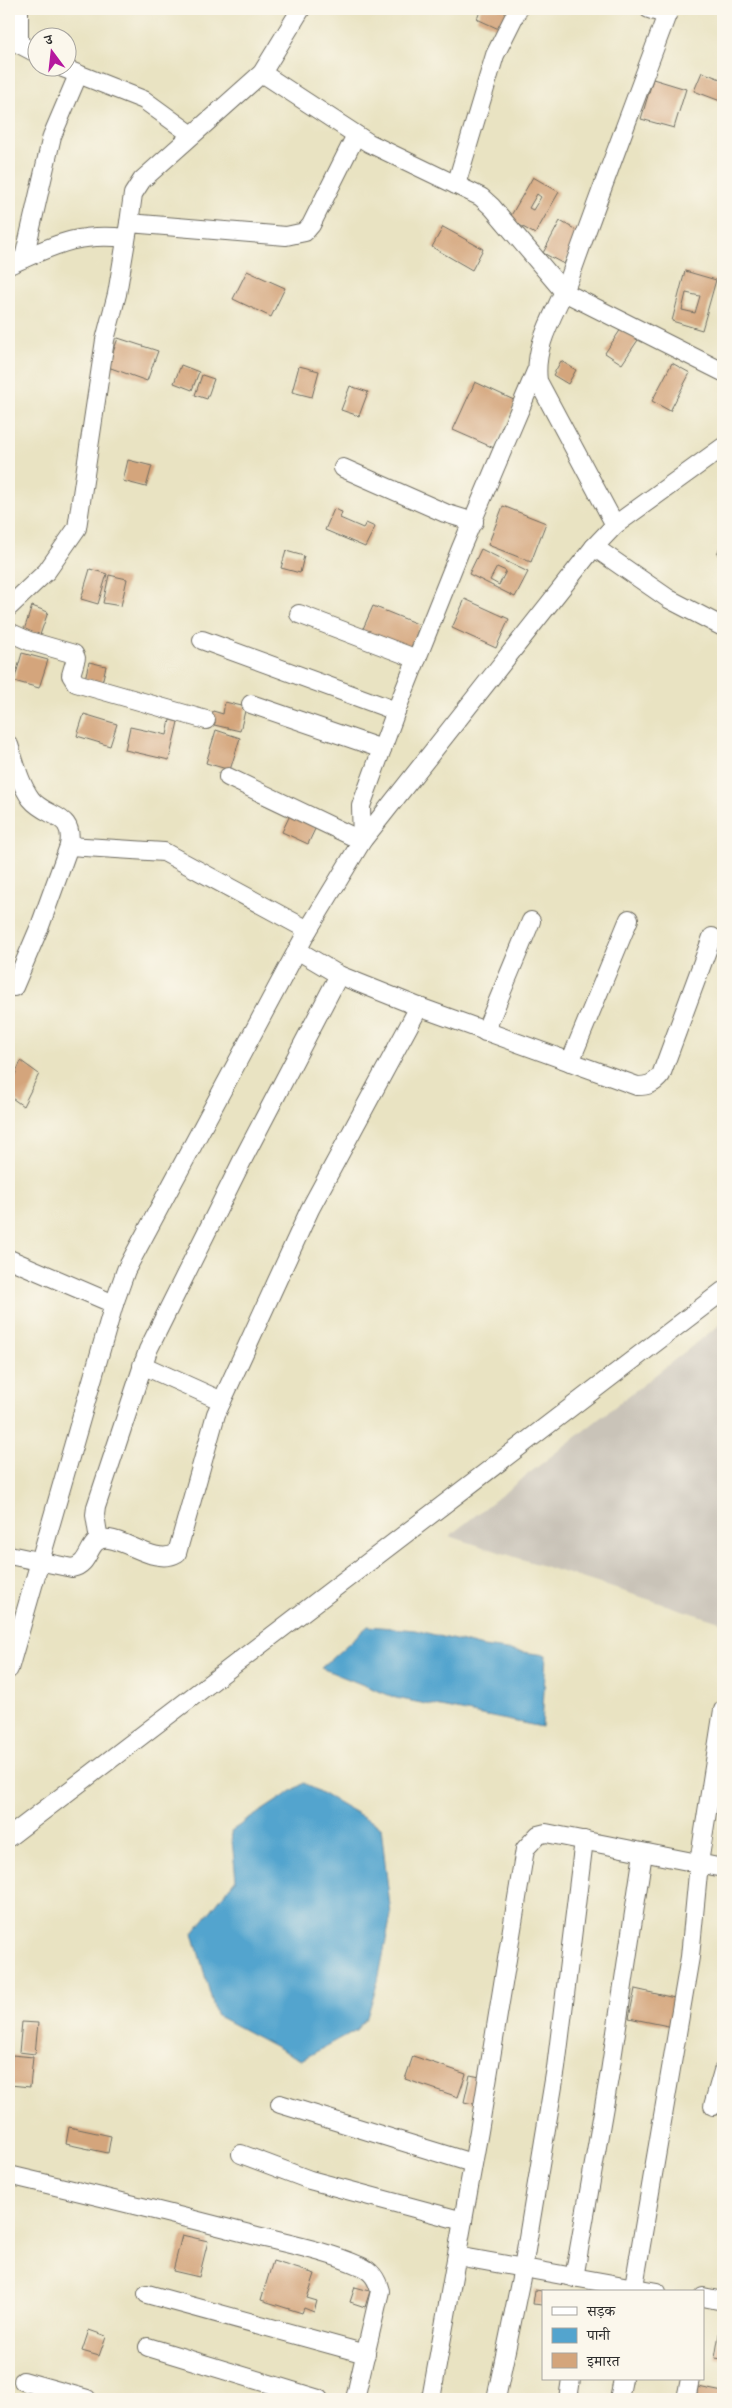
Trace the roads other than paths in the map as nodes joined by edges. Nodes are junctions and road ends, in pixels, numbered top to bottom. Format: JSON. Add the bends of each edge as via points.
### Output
{"nodes":[{"id":1,"x":19,"y":9,"type":"edge"},
{"id":2,"x":301,"y":9,"type":"edge"},
{"id":3,"x":518,"y":9,"type":"edge"},
{"id":4,"x":648,"y":9,"type":"edge"},
{"id":5,"x":668,"y":12,"type":"edge"},
{"id":6,"x":28,"y":49,"type":"edge"},
{"id":7,"x":262,"y":73,"type":"junction"},
{"id":8,"x":78,"y":74,"type":"edge"},
{"id":9,"x":69,"y":78,"type":"edge"},
{"id":10,"x":356,"y":135,"type":"junction"},
{"id":11,"x":192,"y":136,"type":"junction"},
{"id":12,"x":456,"y":185,"type":"junction"},
{"id":13,"x":128,"y":231,"type":"junction"},
{"id":14,"x":16,"y":262,"type":"edge"},
{"id":15,"x":564,"y":292,"type":"junction"},
{"id":16,"x":536,"y":371,"type":"junction"},
{"id":17,"x":723,"y":372,"type":"edge"},
{"id":18,"x":723,"y":447,"type":"edge"},
{"id":19,"x":342,"y":468,"type":"dead end"},
{"id":20,"x":474,"y":522,"type":"junction"},
{"id":21,"x":615,"y":525,"type":"junction"},
{"id":22,"x":594,"y":547,"type":"junction"},
{"id":23,"x":9,"y":607,"type":"edge"},
{"id":24,"x":299,"y":614,"type":"dead end"},
{"id":25,"x":723,"y":627,"type":"edge"},
{"id":26,"x":9,"y":632,"type":"edge"},
{"id":27,"x":202,"y":640,"type":"dead end"},
{"id":28,"x":417,"y":659,"type":"junction"},
{"id":29,"x":251,"y":704,"type":"dead end"},
{"id":30,"x":396,"y":711,"type":"junction"},
{"id":31,"x":206,"y":720,"type":"dead end"},
{"id":32,"x":9,"y":745,"type":"edge"},
{"id":33,"x":382,"y":749,"type":"junction"},
{"id":34,"x":228,"y":777,"type":"dead end"},
{"id":35,"x":362,"y":841,"type":"junction"},
{"id":36,"x":69,"y":846,"type":"junction"},
{"id":37,"x":629,"y":920,"type":"dead end"},
{"id":38,"x":531,"y":921,"type":"dead end"},
{"id":39,"x":308,"y":930,"type":"junction"},
{"id":40,"x":712,"y":937,"type":"dead end"},
{"id":41,"x":297,"y":950,"type":"junction"},
{"id":42,"x":339,"y":975,"type":"junction"},
{"id":43,"x":14,"y":987,"type":"dead end"},
{"id":44,"x":418,"y":1008,"type":"junction"},
{"id":45,"x":485,"y":1032,"type":"junction"},
{"id":46,"x":570,"y":1062,"type":"junction"},
{"id":47,"x":9,"y":1259,"type":"edge"},
{"id":48,"x":723,"y":1291,"type":"edge"},
{"id":49,"x":114,"y":1304,"type":"junction"},
{"id":50,"x":142,"y":1365,"type":"junction"},
{"id":51,"x":222,"y":1401,"type":"junction"},
{"id":52,"x":99,"y":1540,"type":"junction"},
{"id":53,"x":9,"y":1555,"type":"edge"},
{"id":54,"x":38,"y":1562,"type":"junction"},
{"id":55,"x":9,"y":1669,"type":"edge"},
{"id":56,"x":723,"y":1710,"type":"edge"},
{"id":57,"x":9,"y":1837,"type":"edge"},
{"id":58,"x":584,"y":1840,"type":"junction"},
{"id":59,"x":643,"y":1853,"type":"junction"},
{"id":60,"x":699,"y":1863,"type":"junction"},
{"id":61,"x":723,"y":1868,"type":"edge"},
{"id":62,"x":723,"y":2071,"type":"edge"},
{"id":63,"x":280,"y":2104,"type":"dead end"},
{"id":64,"x":713,"y":2106,"type":"dead end"},
{"id":65,"x":241,"y":2154,"type":"dead end"},
{"id":66,"x":472,"y":2163,"type":"junction"},
{"id":67,"x":9,"y":2175,"type":"edge"},
{"id":68,"x":463,"y":2222,"type":"junction"},
{"id":69,"x":457,"y":2256,"type":"junction"},
{"id":70,"x":522,"y":2268,"type":"junction"},
{"id":71,"x":581,"y":2283,"type":"edge"},
{"id":72,"x":633,"y":2290,"type":"edge"},
{"id":73,"x":148,"y":2294,"type":"dead end"},
{"id":74,"x":704,"y":2300,"type":"edge"},
{"id":75,"x":723,"y":2301,"type":"edge"},
{"id":76,"x":148,"y":2347,"type":"dead end"},
{"id":77,"x":366,"y":2354,"type":"junction"},
{"id":78,"x":571,"y":2380,"type":"edge"},
{"id":79,"x":623,"y":2380,"type":"edge"},
{"id":80,"x":690,"y":2380,"type":"edge"},
{"id":81,"x":23,"y":2381,"type":"dead end"},
{"id":82,"x":87,"y":2399,"type":"edge"},
{"id":83,"x":319,"y":2399,"type":"edge"},
{"id":84,"x":355,"y":2399,"type":"edge"},
{"id":85,"x":431,"y":2399,"type":"edge"},
{"id":86,"x":496,"y":2399,"type":"edge"},
{"id":87,"x":568,"y":2399,"type":"edge"},
{"id":88,"x":619,"y":2399,"type":"edge"},
{"id":89,"x":686,"y":2399,"type":"edge"}],
"edges":[{"from":1,"to":6,"type":"street","via":[[19,44]]},
{"from":2,"to":7,"type":"street"},
{"from":3,"to":12,"type":"street","via":[[495,55]]},
{"from":4,"to":5,"type":"street"},
{"from":5,"to":15,"type":"street"},
{"from":7,"to":10,"type":"street"},
{"from":7,"to":11,"type":"street"},
{"from":8,"to":11,"type":"street","via":[[144,100]]},
{"from":9,"to":14,"type":"street"},
{"from":10,"to":12,"type":"street"},
{"from":10,"to":13,"type":"street","via":[[305,232],[286,236]]},
{"from":11,"to":13,"type":"street","via":[[136,187]]},
{"from":12,"to":15,"type":"street","via":[[481,197],[492,207]]},
{"from":13,"to":14,"type":"street","via":[[61,242]]},
{"from":13,"to":23,"type":"street","via":[[117,294],[104,340],[77,528],[47,570]]},
{"from":15,"to":16,"type":"street","via":[[540,345]]},
{"from":15,"to":17,"type":"street"},
{"from":16,"to":20,"type":"street"},
{"from":16,"to":21,"type":"street"},
{"from":18,"to":21,"type":"street"},
{"from":19,"to":20,"type":"street","via":[[445,513]]},
{"from":20,"to":28,"type":"street"},
{"from":21,"to":22,"type":"street"},
{"from":22,"to":25,"type":"street","via":[[669,599]]},
{"from":22,"to":35,"type":"street"},
{"from":24,"to":28,"type":"street"},
{"from":26,"to":31,"type":"street","via":[[74,654],[76,658],[71,675],[76,682]]},
{"from":27,"to":30,"type":"street"},
{"from":28,"to":30,"type":"street"},
{"from":29,"to":33,"type":"street"},
{"from":30,"to":33,"type":"street"},
{"from":32,"to":36,"type":"street","via":[[31,799],[69,827]]},
{"from":33,"to":35,"type":"street","via":[[361,806]]},
{"from":34,"to":35,"type":"street"},
{"from":35,"to":39,"type":"street"},
{"from":36,"to":39,"type":"street","via":[[164,852]]},
{"from":36,"to":43,"type":"street"},
{"from":37,"to":46,"type":"street"},
{"from":38,"to":45,"type":"street"},
{"from":39,"to":41,"type":"street"},
{"from":40,"to":46,"type":"street","via":[[656,1082],[637,1086]]},
{"from":41,"to":42,"type":"street"},
{"from":41,"to":49,"type":"street","via":[[126,1270]]},
{"from":42,"to":44,"type":"street"},
{"from":42,"to":50,"type":"street","via":[[244,1157]]},
{"from":44,"to":45,"type":"street"},
{"from":44,"to":51,"type":"street","via":[[310,1209]]},
{"from":45,"to":46,"type":"street"},
{"from":47,"to":49,"type":"street"},
{"from":48,"to":57,"type":"street"},
{"from":49,"to":54,"type":"street"},
{"from":50,"to":51,"type":"street"},
{"from":50,"to":52,"type":"street","via":[[96,1507]]},
{"from":51,"to":52,"type":"street","via":[[177,1553],[164,1558],[109,1539]]},
{"from":52,"to":54,"type":"street","via":[[92,1545],[86,1561],[80,1566],[72,1568]]},
{"from":53,"to":54,"type":"street"},
{"from":54,"to":55,"type":"street"},
{"from":56,"to":60,"type":"street"},
{"from":58,"to":59,"type":"street"},
{"from":58,"to":66,"type":"street","via":[[546,1833],[538,1835],[525,1849]]},
{"from":58,"to":70,"type":"street","via":[[556,2068]]},
{"from":59,"to":60,"type":"street"},
{"from":59,"to":71,"type":"street"},
{"from":60,"to":61,"type":"street"},
{"from":60,"to":72,"type":"street","via":[[690,1957]]},
{"from":62,"to":64,"type":"street"},
{"from":63,"to":66,"type":"street"},
{"from":65,"to":68,"type":"street","via":[[333,2187]]},
{"from":66,"to":68,"type":"street"},
{"from":67,"to":77,"type":"street","via":[[193,2219],[334,2256],[360,2266],[371,2272],[380,2291]]},
{"from":68,"to":69,"type":"street"},
{"from":69,"to":70,"type":"street"},
{"from":69,"to":85,"type":"street"},
{"from":70,"to":71,"type":"street"},
{"from":70,"to":86,"type":"street"},
{"from":71,"to":72,"type":"street"},
{"from":73,"to":77,"type":"street"},
{"from":74,"to":75,"type":"street"},
{"from":76,"to":83,"type":"street"},
{"from":77,"to":84,"type":"street"},
{"from":78,"to":87,"type":"street"},
{"from":79,"to":88,"type":"street"},
{"from":80,"to":89,"type":"street"},
{"from":81,"to":82,"type":"street"}]}
